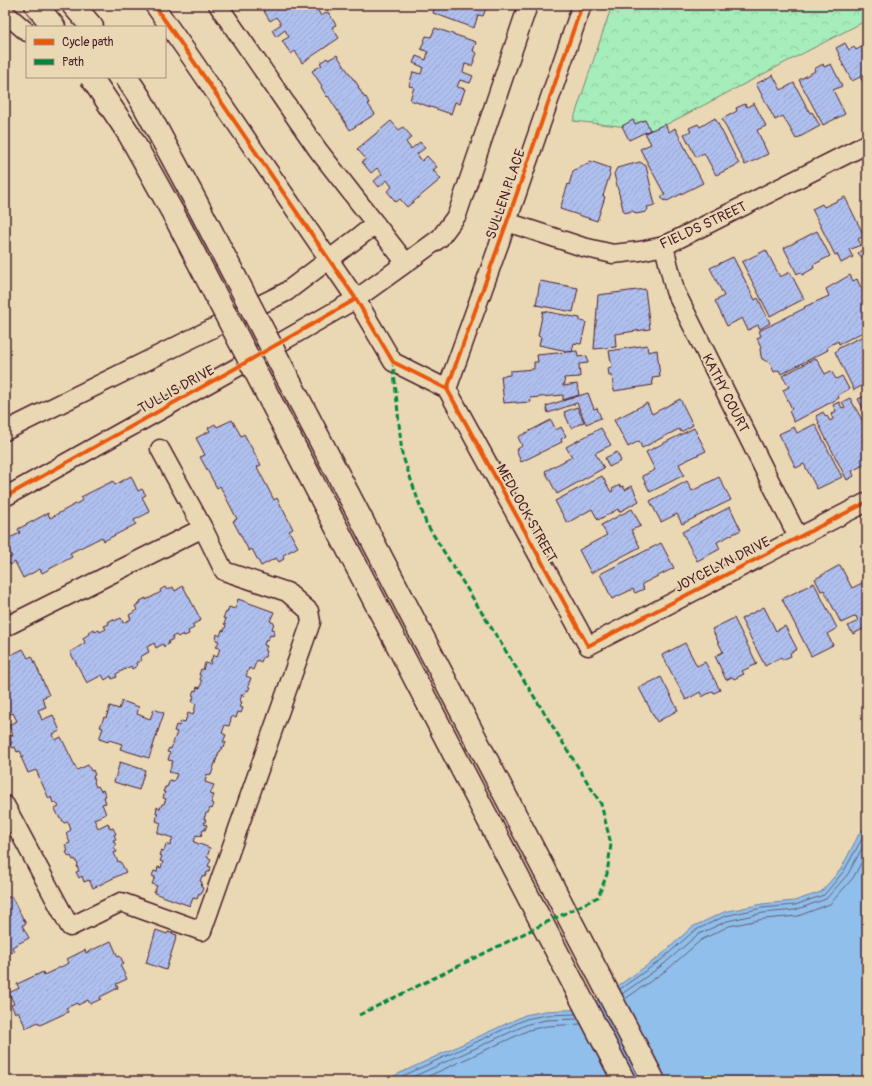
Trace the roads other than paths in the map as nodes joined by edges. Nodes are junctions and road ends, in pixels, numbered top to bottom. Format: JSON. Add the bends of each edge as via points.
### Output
{"nodes":[{"id":1,"x":36,"y":5,"type":"edge"},
{"id":2,"x":74,"y":5,"type":"edge"},
{"id":3,"x":154,"y":5,"type":"edge"},
{"id":4,"x":218,"y":5,"type":"edge"},
{"id":5,"x":528,"y":5,"type":"edge"},
{"id":6,"x":582,"y":5,"type":"edge"},
{"id":7,"x":5,"y":13,"type":"edge"},
{"id":8,"x":53,"y":26,"type":"edge"},
{"id":9,"x":91,"y":26,"type":"edge"},
{"id":10,"x":26,"y":31,"type":"edge"},
{"id":11,"x":92,"y":78,"type":"edge"},
{"id":12,"x":127,"y":78,"type":"edge"},
{"id":13,"x":865,"y":151,"type":"edge"},
{"id":14,"x":507,"y":222,"type":"junction"},
{"id":15,"x":376,"y":224,"type":"junction"},
{"id":16,"x":664,"y":246,"type":"junction"},
{"id":17,"x":329,"y":259,"type":"junction"},
{"id":18,"x":406,"y":263,"type":"junction"},
{"id":19,"x":356,"y":299,"type":"junction"},
{"id":20,"x":447,"y":389,"type":"junction"},
{"id":21,"x":5,"y":431,"type":"edge"},
{"id":22,"x":160,"y":449,"type":"dead end"},
{"id":23,"x":5,"y":497,"type":"edge"},
{"id":24,"x":867,"y":502,"type":"edge"},
{"id":25,"x":203,"y":528,"type":"junction"},
{"id":26,"x":798,"y":537,"type":"junction"},
{"id":27,"x":6,"y":622,"type":"edge"},
{"id":28,"x":588,"y":646,"type":"joint"},
{"id":29,"x":5,"y":805,"type":"edge"},
{"id":30,"x":624,"y":1081,"type":"edge"},
{"id":31,"x":654,"y":1081,"type":"edge"}],
"edges":[{"from":1,"to":8,"type":"main road"},
{"from":2,"to":9,"type":"main road"},
{"from":3,"to":17,"type":"street"},
{"from":4,"to":15,"type":"street","via":[[318,150]]},
{"from":5,"to":18,"type":"street","name":"TULLIS DRIVE","via":[[457,215],[440,238]]},
{"from":6,"to":14,"type":"street","name":"SULLEN PLACE"},
{"from":7,"to":10,"type":"street"},
{"from":11,"to":30,"type":"main road","bridge":true,"via":[[129,134],[173,213]]},
{"from":12,"to":31,"type":"main road","bridge":true,"via":[[194,198]]},
{"from":13,"to":16,"type":"street","name":"FIELDS STREET"},
{"from":14,"to":16,"type":"street","name":"FIELDS STREET","via":[[582,247],[613,254]]},
{"from":14,"to":20,"type":"street","name":"SULLEN PLACE"},
{"from":15,"to":17,"type":"street"},
{"from":15,"to":18,"type":"street"},
{"from":16,"to":26,"type":"street","name":"KATHY COURT","via":[[676,291]]},
{"from":17,"to":19,"type":"street"},
{"from":17,"to":21,"type":"street","via":[[286,292]]},
{"from":18,"to":19,"type":"street","name":"TULLIS DRIVE"},
{"from":19,"to":20,"type":"street","via":[[393,362]]},
{"from":19,"to":23,"type":"street","name":"TULLIS DRIVE"},
{"from":20,"to":28,"type":"street","name":"MEDLOCK STREET"},
{"from":22,"to":25,"type":"street"},
{"from":24,"to":26,"type":"street","name":"JOYCELYN DRIVE"},
{"from":25,"to":27,"type":"street"},
{"from":25,"to":29,"type":"street","via":[[224,571],[287,592],[309,611],[311,622],[202,931],[121,902],[70,927]]},
{"from":26,"to":28,"type":"street","name":"JOYCELYN DRIVE"}]}
